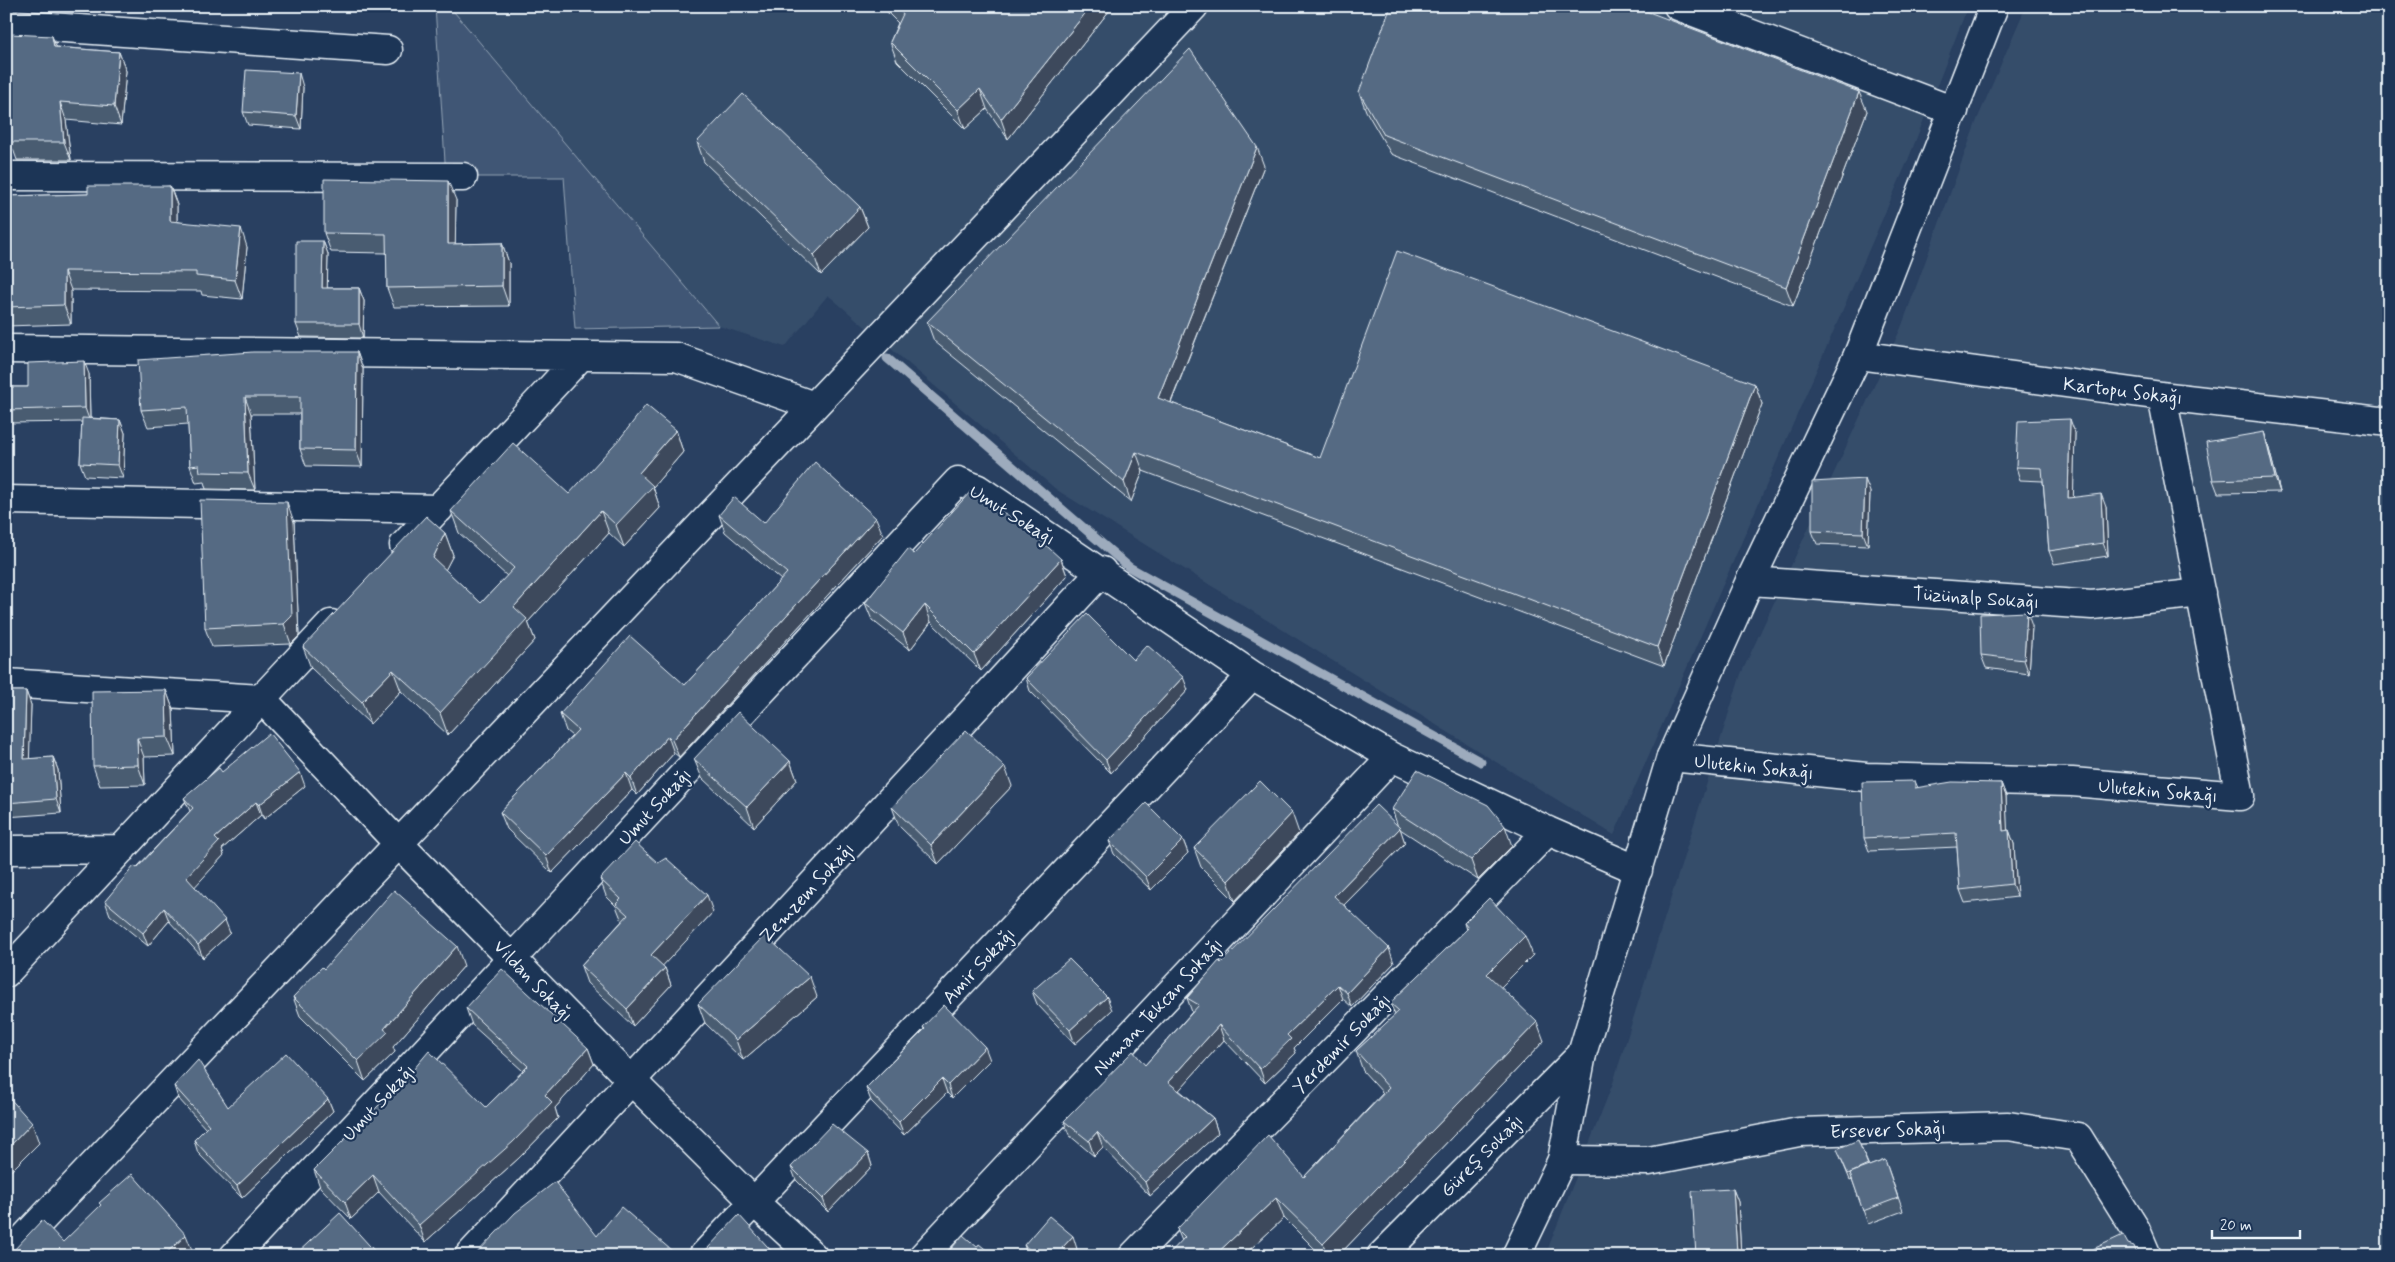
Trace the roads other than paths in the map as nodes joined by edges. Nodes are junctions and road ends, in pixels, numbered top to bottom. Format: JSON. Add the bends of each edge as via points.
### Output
{"nodes":[{"id":1,"x":1194,"y":6,"type":"edge"},
{"id":2,"x":1678,"y":6,"type":"edge"},
{"id":3,"x":1994,"y":6,"type":"edge"},
{"id":4,"x":6,"y":24,"type":"edge"},
{"id":5,"x":388,"y":50,"type":"dead end"},
{"id":6,"x":1954,"y":111,"type":"junction"},
{"id":7,"x":6,"y":176,"type":"edge"},
{"id":8,"x":463,"y":177,"type":"dead end"},
{"id":9,"x":6,"y":349,"type":"edge"},
{"id":10,"x":1858,"y":355,"type":"junction"},
{"id":11,"x":580,"y":357,"type":"junction"},
{"id":12,"x":2162,"y":396,"type":"junction"},
{"id":13,"x":814,"y":406,"type":"junction"},
{"id":14,"x":2389,"y":422,"type":"edge"},
{"id":15,"x":6,"y":500,"type":"edge"},
{"id":16,"x":438,"y":508,"type":"junction"},
{"id":17,"x":384,"y":567,"type":"edge"},
{"id":18,"x":1102,"y":571,"type":"junction"},
{"id":19,"x":1750,"y":582,"type":"junction"},
{"id":20,"x":2201,"y":593,"type":"junction"},
{"id":21,"x":350,"y":604,"type":"edge"},
{"id":22,"x":1252,"y":675,"type":"junction"},
{"id":23,"x":6,"y":683,"type":"edge"},
{"id":24,"x":262,"y":698,"type":"junction"},
{"id":25,"x":1392,"y":757,"type":"junction"},
{"id":26,"x":1671,"y":757,"type":"junction"},
{"id":27,"x":1548,"y":831,"type":"junction"},
{"id":28,"x":398,"y":843,"type":"junction"},
{"id":29,"x":122,"y":849,"type":"junction"},
{"id":30,"x":6,"y":850,"type":"edge"},
{"id":31,"x":1638,"y":870,"type":"junction"},
{"id":32,"x":513,"y":958,"type":"junction"},
{"id":33,"x":6,"y":973,"type":"edge"},
{"id":34,"x":1582,"y":1054,"type":"junction"},
{"id":35,"x":631,"y":1080,"type":"junction"},
{"id":36,"x":1562,"y":1160,"type":"junction"},
{"id":37,"x":754,"y":1202,"type":"junction"},
{"id":38,"x":7,"y":1256,"type":"edge"},
{"id":39,"x":234,"y":1256,"type":"edge"},
{"id":40,"x":469,"y":1256,"type":"edge"},
{"id":41,"x":703,"y":1256,"type":"edge"},
{"id":42,"x":813,"y":1256,"type":"edge"},
{"id":43,"x":923,"y":1256,"type":"edge"},
{"id":44,"x":1133,"y":1256,"type":"edge"},
{"id":45,"x":1381,"y":1256,"type":"edge"},
{"id":46,"x":1516,"y":1256,"type":"edge"},
{"id":47,"x":2147,"y":1256,"type":"edge"}],
"edges":[{"from":1,"to":13,"type":"street"},
{"from":2,"to":6,"type":"street"},
{"from":3,"to":6,"type":"street"},
{"from":4,"to":5,"type":"street"},
{"from":6,"to":10,"type":"street"},
{"from":7,"to":8,"type":"street"},
{"from":9,"to":11,"type":"street"},
{"from":10,"to":12,"type":"street","name":"Kartopu Sokağı"},
{"from":10,"to":19,"type":"street"},
{"from":11,"to":13,"type":"street","via":[[676,357]]},
{"from":11,"to":16,"type":"street"},
{"from":12,"to":14,"type":"street","name":"Kartopu Sokağı"},
{"from":12,"to":20,"type":"street","name":"Ulutekin Sokağı"},
{"from":13,"to":28,"type":"street"},
{"from":15,"to":16,"type":"street"},
{"from":16,"to":17,"type":"street"},
{"from":18,"to":22,"type":"street"},
{"from":18,"to":32,"type":"street","name":"Umut Sokağı","via":[[978,488],[958,481]]},
{"from":18,"to":35,"type":"street","name":"Zemzem Sokağı"},
{"from":19,"to":20,"type":"street","name":"Tüzünalp Sokağı","via":[[2092,605]]},
{"from":19,"to":26,"type":"street"},
{"from":20,"to":26,"type":"street","name":"Ulutekin Sokağı","via":[[2240,796],[2072,782],[1866,777]]},
{"from":21,"to":24,"type":"street"},
{"from":22,"to":25,"type":"street"},
{"from":22,"to":37,"type":"street","name":"Amir Sokağı"},
{"from":23,"to":24,"type":"street"},
{"from":24,"to":28,"type":"street","name":"Vildan Sokağı"},
{"from":24,"to":29,"type":"street"},
{"from":25,"to":27,"type":"street"},
{"from":25,"to":43,"type":"street","name":"Numan Tekcan Sokağı"},
{"from":26,"to":31,"type":"street"},
{"from":27,"to":31,"type":"street"},
{"from":27,"to":44,"type":"street","name":"Yerdemir Sokağı"},
{"from":28,"to":32,"type":"street","name":"Vildan Sokağı"},
{"from":28,"to":38,"type":"street"},
{"from":29,"to":30,"type":"street"},
{"from":29,"to":33,"type":"street"},
{"from":31,"to":34,"type":"street"},
{"from":32,"to":35,"type":"street","name":"Vildan Sokağı"},
{"from":32,"to":39,"type":"street","name":"Umut Sokağı"},
{"from":34,"to":36,"type":"street"},
{"from":34,"to":45,"type":"street","name":"Güreş Sokağı"},
{"from":35,"to":37,"type":"street","name":"Vildan Sokağı"},
{"from":35,"to":40,"type":"street","name":"Zemzem Sokağı"},
{"from":36,"to":46,"type":"street"},
{"from":36,"to":47,"type":"street","name":"Ersever Sokağı","via":[[1649,1161],[1799,1132],[2008,1126],[2060,1134],[2078,1137],[2136,1230]]},
{"from":37,"to":41,"type":"street","name":"Amir Sokağı"},
{"from":37,"to":42,"type":"street","name":"Vildan Sokağı"}]}
